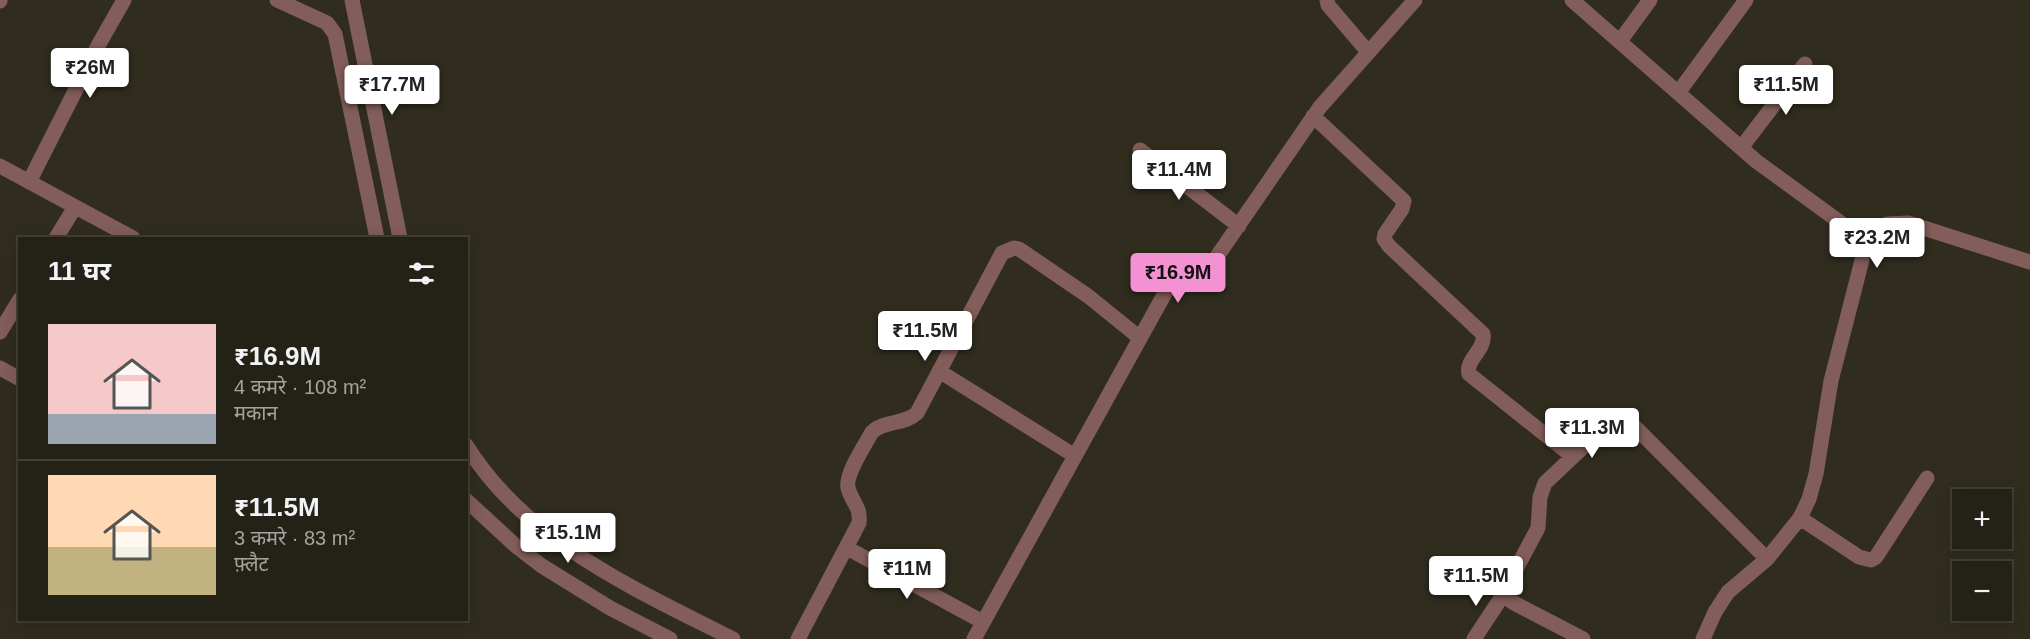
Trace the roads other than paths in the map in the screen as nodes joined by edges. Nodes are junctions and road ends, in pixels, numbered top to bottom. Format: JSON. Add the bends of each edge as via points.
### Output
{"nodes":[{"id":1,"x":124,"y":0,"type":"edge"},
{"id":2,"x":277,"y":0,"type":"edge"},
{"id":3,"x":352,"y":0,"type":"edge"},
{"id":4,"x":1327,"y":0,"type":"edge"},
{"id":5,"x":1415,"y":0,"type":"edge"},
{"id":6,"x":1572,"y":0,"type":"edge"},
{"id":7,"x":1650,"y":0,"type":"edge"},
{"id":8,"x":1746,"y":0,"type":"edge"},
{"id":9,"x":1620,"y":41,"type":"junction"},
{"id":10,"x":1368,"y":52,"type":"junction"},
{"id":11,"x":1805,"y":64,"type":"dead end"},
{"id":12,"x":1678,"y":93,"type":"junction"},
{"id":13,"x":1313,"y":116,"type":"junction"},
{"id":14,"x":1741,"y":148,"type":"junction"},
{"id":15,"x":1140,"y":150,"type":"dead end"},
{"id":16,"x":0,"y":166,"type":"edge"},
{"id":17,"x":29,"y":182,"type":"junction"},
{"id":18,"x":75,"y":207,"type":"junction"},
{"id":19,"x":1239,"y":226,"type":"junction"},
{"id":20,"x":57,"y":237,"type":"edge"},
{"id":21,"x":131,"y":237,"type":"edge"},
{"id":22,"x":377,"y":237,"type":"edge"},
{"id":23,"x":400,"y":237,"type":"edge"},
{"id":24,"x":1859,"y":239,"type":"junction"},
{"id":25,"x":2030,"y":262,"type":"edge"},
{"id":26,"x":18,"y":302,"type":"edge"},
{"id":27,"x":0,"y":332,"type":"edge"},
{"id":28,"x":1140,"y":338,"type":"junction"},
{"id":29,"x":0,"y":368,"type":"edge"},
{"id":30,"x":939,"y":371,"type":"junction"},
{"id":31,"x":18,"y":378,"type":"edge"},
{"id":32,"x":468,"y":448,"type":"edge"},
{"id":33,"x":1075,"y":456,"type":"junction"},
{"id":34,"x":1572,"y":456,"type":"junction"},
{"id":35,"x":1928,"y":478,"type":"dead end"},
{"id":36,"x":468,"y":501,"type":"edge"},
{"id":37,"x":1800,"y":518,"type":"junction"},
{"id":38,"x":847,"y":548,"type":"junction"},
{"id":39,"x":1767,"y":559,"type":"junction"},
{"id":40,"x":1505,"y":592,"type":"junction"},
{"id":41,"x":983,"y":622,"type":"junction"},
{"id":42,"x":670,"y":639,"type":"edge"},
{"id":43,"x":733,"y":639,"type":"edge"},
{"id":44,"x":798,"y":639,"type":"edge"},
{"id":45,"x":974,"y":639,"type":"edge"},
{"id":46,"x":1474,"y":639,"type":"edge"},
{"id":47,"x":1583,"y":639,"type":"edge"},
{"id":48,"x":1703,"y":639,"type":"edge"}],
"edges":[{"from":1,"to":17,"type":"street"},
{"from":2,"to":22,"type":"street","via":[[327,23],[335,34]]},
{"from":3,"to":23,"type":"street"},
{"from":4,"to":10,"type":"street"},
{"from":5,"to":10,"type":"street"},
{"from":6,"to":9,"type":"street"},
{"from":7,"to":9,"type":"street"},
{"from":8,"to":12,"type":"street"},
{"from":9,"to":12,"type":"street"},
{"from":10,"to":13,"type":"street"},
{"from":11,"to":14,"type":"street"},
{"from":12,"to":14,"type":"street"},
{"from":13,"to":19,"type":"street"},
{"from":13,"to":34,"type":"street","via":[[1404,201],[1384,239],[1483,334],[1483,343],[1468,366],[1469,374]]},
{"from":14,"to":24,"type":"street"},
{"from":15,"to":19,"type":"street"},
{"from":16,"to":17,"type":"street"},
{"from":17,"to":18,"type":"street"},
{"from":18,"to":20,"type":"street"},
{"from":18,"to":21,"type":"street"},
{"from":19,"to":28,"type":"street","via":[[1204,271],[1170,284]]},
{"from":24,"to":25,"type":"street","via":[[1887,224],[1908,223]]},
{"from":24,"to":37,"type":"street","via":[[1862,260],[1831,381],[1816,474]]},
{"from":26,"to":27,"type":"street"},
{"from":28,"to":30,"type":"street","via":[[1072,284],[1014,248],[1002,254]]},
{"from":28,"to":33,"type":"street"},
{"from":29,"to":31,"type":"street"},
{"from":30,"to":33,"type":"street"},
{"from":30,"to":38,"type":"street","via":[[917,413],[872,432],[851,471],[848,489],[860,516]]},
{"from":32,"to":43,"type":"street","via":[[498,486],[535,524],[558,541],[626,585]]},
{"from":33,"to":41,"type":"street"},
{"from":34,"to":39,"type":"street","via":[[1614,417],[1622,418]]},
{"from":34,"to":40,"type":"street","via":[[1541,490],[1538,528]]},
{"from":35,"to":37,"type":"street","via":[[1871,560],[1859,557]]},
{"from":36,"to":42,"type":"street","via":[[542,566]]},
{"from":37,"to":39,"type":"street"},
{"from":38,"to":41,"type":"street"},
{"from":38,"to":44,"type":"street"},
{"from":39,"to":48,"type":"street","via":[[1728,592]]},
{"from":40,"to":46,"type":"street"},
{"from":40,"to":47,"type":"street","via":[[1507,599]]},
{"from":41,"to":45,"type":"street"}]}
